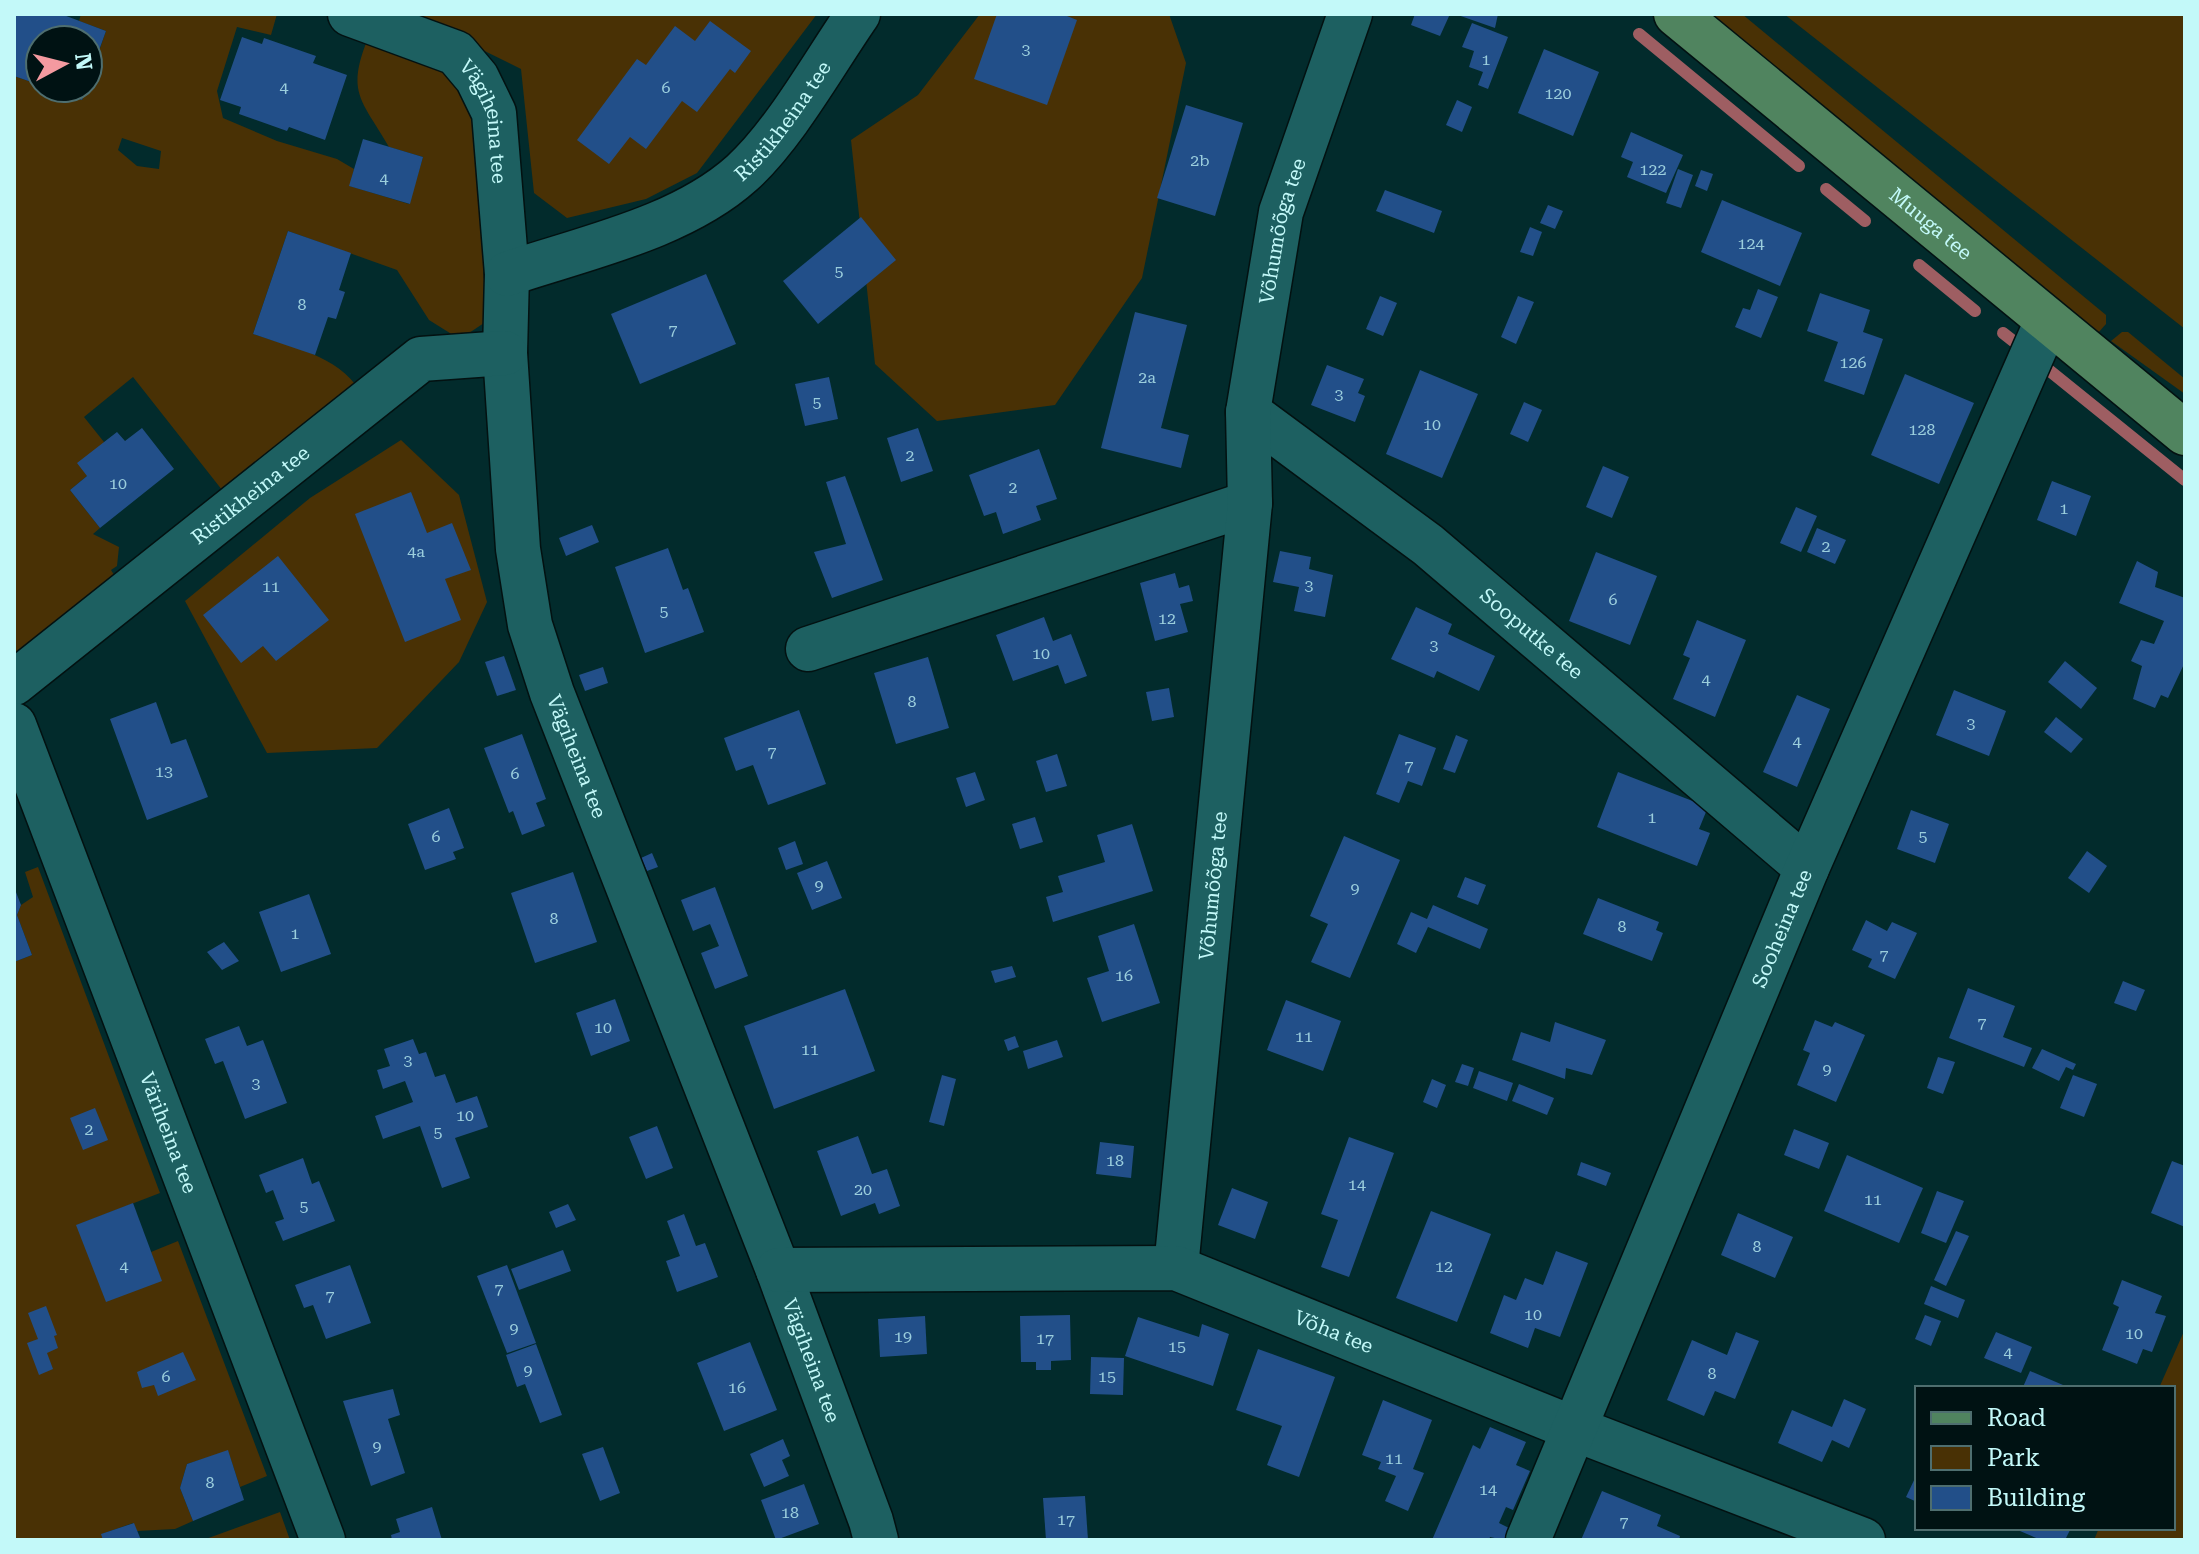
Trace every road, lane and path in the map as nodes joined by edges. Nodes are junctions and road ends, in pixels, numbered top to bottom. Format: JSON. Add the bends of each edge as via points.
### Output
{"nodes":[{"id":1,"x":350,"y":14,"type":"edge"},
{"id":2,"x":858,"y":14,"type":"edge"},
{"id":3,"x":1350,"y":14,"type":"edge"},
{"id":4,"x":1676,"y":14,"type":"edge"},
{"id":5,"x":507,"y":274,"type":"junction"},
{"id":6,"x":2047,"y":321,"type":"junction"},
{"id":7,"x":505,"y":353,"type":"junction"},
{"id":8,"x":1248,"y":412,"type":"junction"},
{"id":9,"x":2185,"y":433,"type":"edge"},
{"id":10,"x":1250,"y":503,"type":"junction"},
{"id":11,"x":808,"y":649,"type":"dead end"},
{"id":12,"x":14,"y":683,"type":"edge"},
{"id":13,"x":14,"y":725,"type":"edge"},
{"id":14,"x":1807,"y":868,"type":"junction"},
{"id":15,"x":1176,"y":1268,"type":"junction"},
{"id":16,"x":778,"y":1270,"type":"junction"},
{"id":17,"x":1575,"y":1429,"type":"junction"},
{"id":18,"x":323,"y":1540,"type":"edge"},
{"id":19,"x":876,"y":1540,"type":"edge"},
{"id":20,"x":1528,"y":1540,"type":"edge"},
{"id":21,"x":1863,"y":1540,"type":"edge"}],
"edges":[{"from":1,"to":5,"type":"street","name":"Vägiheina tee","via":[[456,53],[477,78],[494,113]]},
{"from":2,"to":5,"type":"street","name":"Ristikheina tee","via":[[771,142],[712,196],[648,227]]},
{"from":3,"to":8,"type":"street","name":"Võhumõõga tee","via":[[1281,212]]},
{"from":4,"to":6,"type":"main road","name":"Muuga tee"},
{"from":5,"to":7,"type":"street","name":"Vägiheina tee"},
{"from":6,"to":9,"type":"main road","name":"Muuga tee"},
{"from":6,"to":14,"type":"street","name":"Sooheina tee"},
{"from":7,"to":12,"type":"street","name":"Ristikheina tee","via":[[421,359]]},
{"from":7,"to":16,"type":"street","name":"Vägiheina tee","via":[[518,549],[530,625]]},
{"from":8,"to":10,"type":"street","name":"Võhumõõga tee"},
{"from":8,"to":14,"type":"street","name":"Sooputke tee","via":[[1428,545]]},
{"from":10,"to":11,"type":"street"},
{"from":10,"to":15,"type":"street","name":"Võhumõõga tee"},
{"from":13,"to":18,"type":"street","name":"Väriheina tee"},
{"from":14,"to":17,"type":"street","name":"Sooheina tee"},
{"from":15,"to":16,"type":"street","name":"Võha tee"},
{"from":15,"to":17,"type":"street","name":"Võha tee"},
{"from":16,"to":19,"type":"street","name":"Vägiheina tee"},
{"from":17,"to":20,"type":"street","name":"Sooheina tee"},
{"from":17,"to":21,"type":"street","name":"Võha tee"}]}
